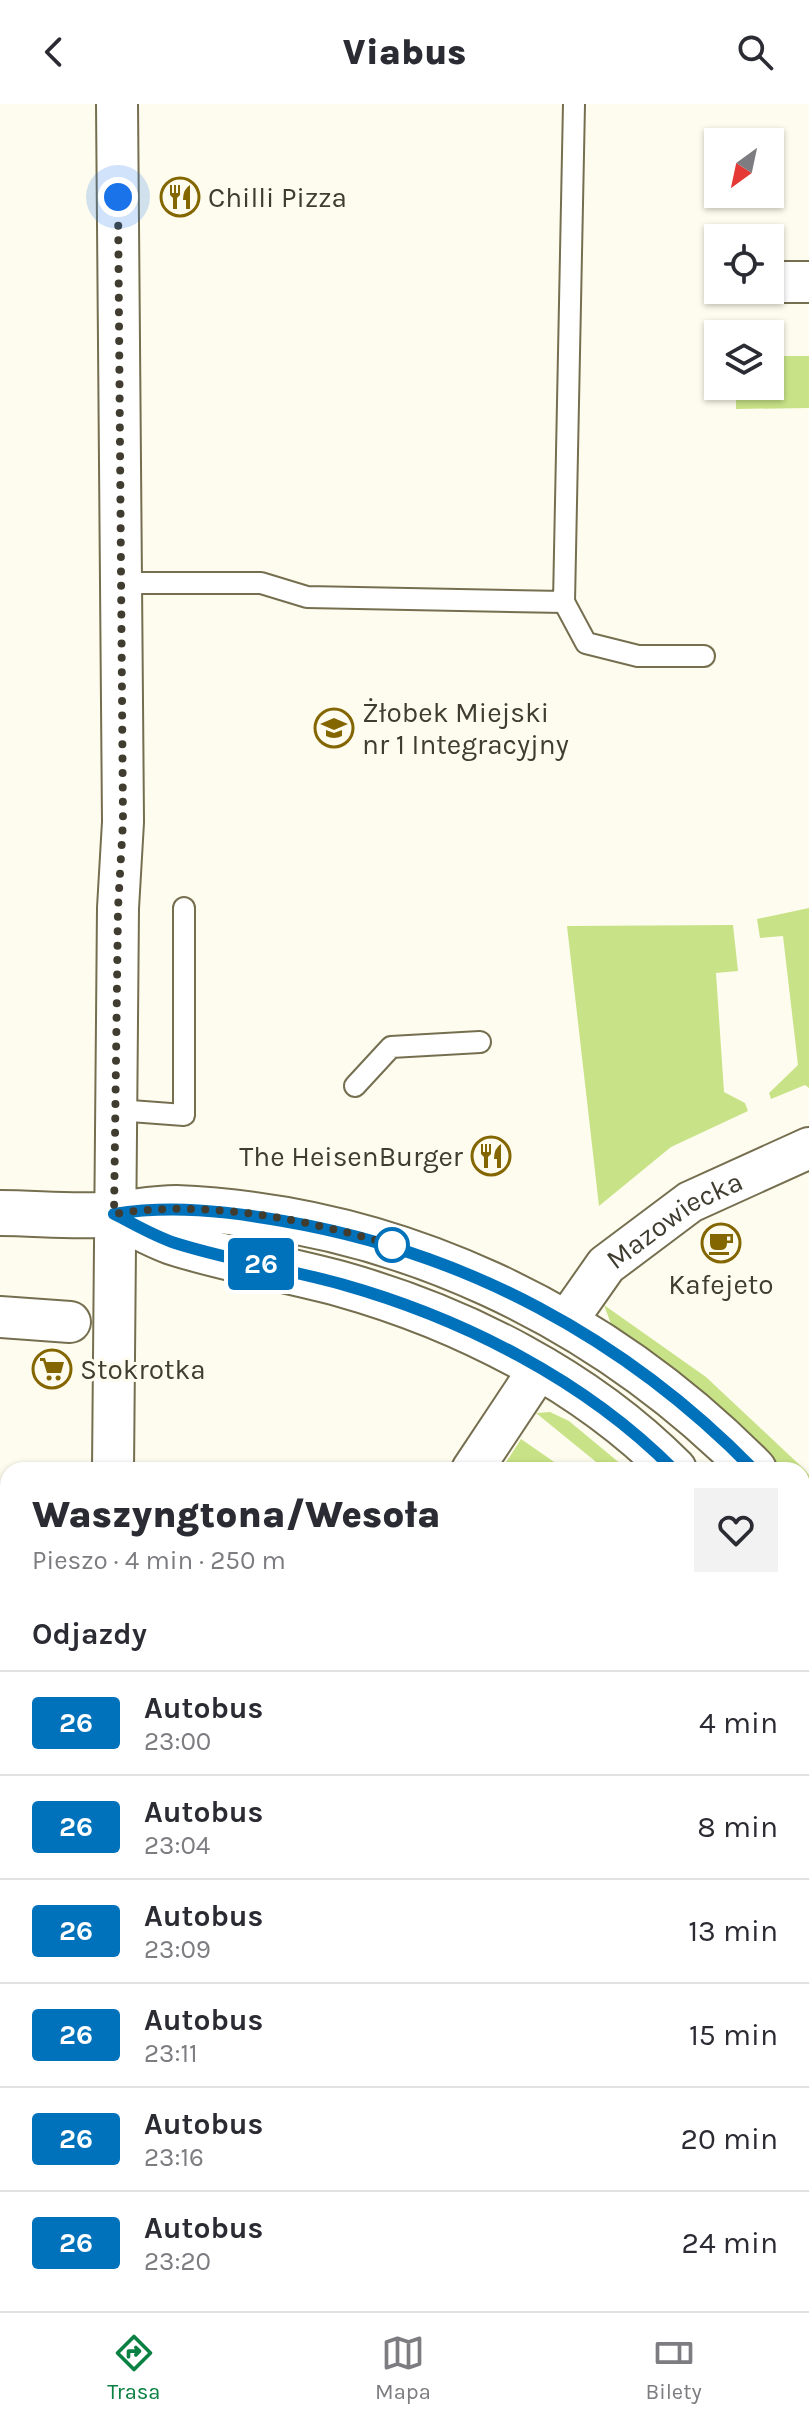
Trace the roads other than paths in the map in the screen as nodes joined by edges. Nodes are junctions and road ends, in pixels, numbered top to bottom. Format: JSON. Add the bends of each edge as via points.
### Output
{"nodes":[{"id":1,"x":117,"y":104,"type":"edge"},
{"id":2,"x":574,"y":104,"type":"edge"},
{"id":3,"x":784,"y":282,"type":"edge"},
{"id":4,"x":809,"y":282,"type":"edge"},
{"id":5,"x":120,"y":583,"type":"junction"},
{"id":6,"x":564,"y":602,"type":"junction"},
{"id":7,"x":704,"y":656,"type":"dead end"},
{"id":8,"x":184,"y":908,"type":"dead end"},
{"id":9,"x":480,"y":1042,"type":"dead end"},
{"id":10,"x":355,"y":1086,"type":"dead end"},
{"id":11,"x":117,"y":1110,"type":"junction"},
{"id":12,"x":809,"y":1148,"type":"edge"},
{"id":13,"x":0,"y":1213,"type":"edge"},
{"id":14,"x":114,"y":1214,"type":"junction"},
{"id":15,"x":0,"y":1317,"type":"edge"},
{"id":16,"x":70,"y":1322,"type":"dead end"},
{"id":17,"x":566,"y":1322,"type":"junction"},
{"id":18,"x":539,"y":1369,"type":"junction"},
{"id":19,"x":113,"y":1462,"type":"edge"},
{"id":20,"x":477,"y":1462,"type":"edge"},
{"id":21,"x":664,"y":1462,"type":"edge"},
{"id":22,"x":745,"y":1462,"type":"edge"}],
"edges":[{"from":1,"to":5,"type":"street"},
{"from":2,"to":6,"type":"lane"},
{"from":3,"to":4,"type":"street"},
{"from":5,"to":6,"type":"lane","via":[[261,583],[307,597]]},
{"from":5,"to":11,"type":"street","via":[[123,822]]},
{"from":6,"to":7,"type":"lane","via":[[586,643],[638,656]]},
{"from":8,"to":11,"type":"lane","via":[[184,1115]]},
{"from":9,"to":10,"type":"lane","via":[[391,1047]]},
{"from":11,"to":14,"type":"street"},
{"from":12,"to":17,"type":"street","name":"Mazowiecka","via":[[703,1194],[635,1241],[606,1265]]},
{"from":13,"to":14,"type":"street"},
{"from":14,"to":17,"type":"street","via":[[174,1208],[323,1228],[432,1260],[515,1293]]},
{"from":14,"to":18,"type":"street","via":[[173,1242],[386,1298],[490,1341]]},
{"from":14,"to":19,"type":"street"},
{"from":15,"to":16,"type":"street"},
{"from":17,"to":18,"type":"street"},
{"from":17,"to":22,"type":"street","via":[[668,1391]]},
{"from":18,"to":20,"type":"street"},
{"from":18,"to":21,"type":"street","via":[[605,1412]]}]}
